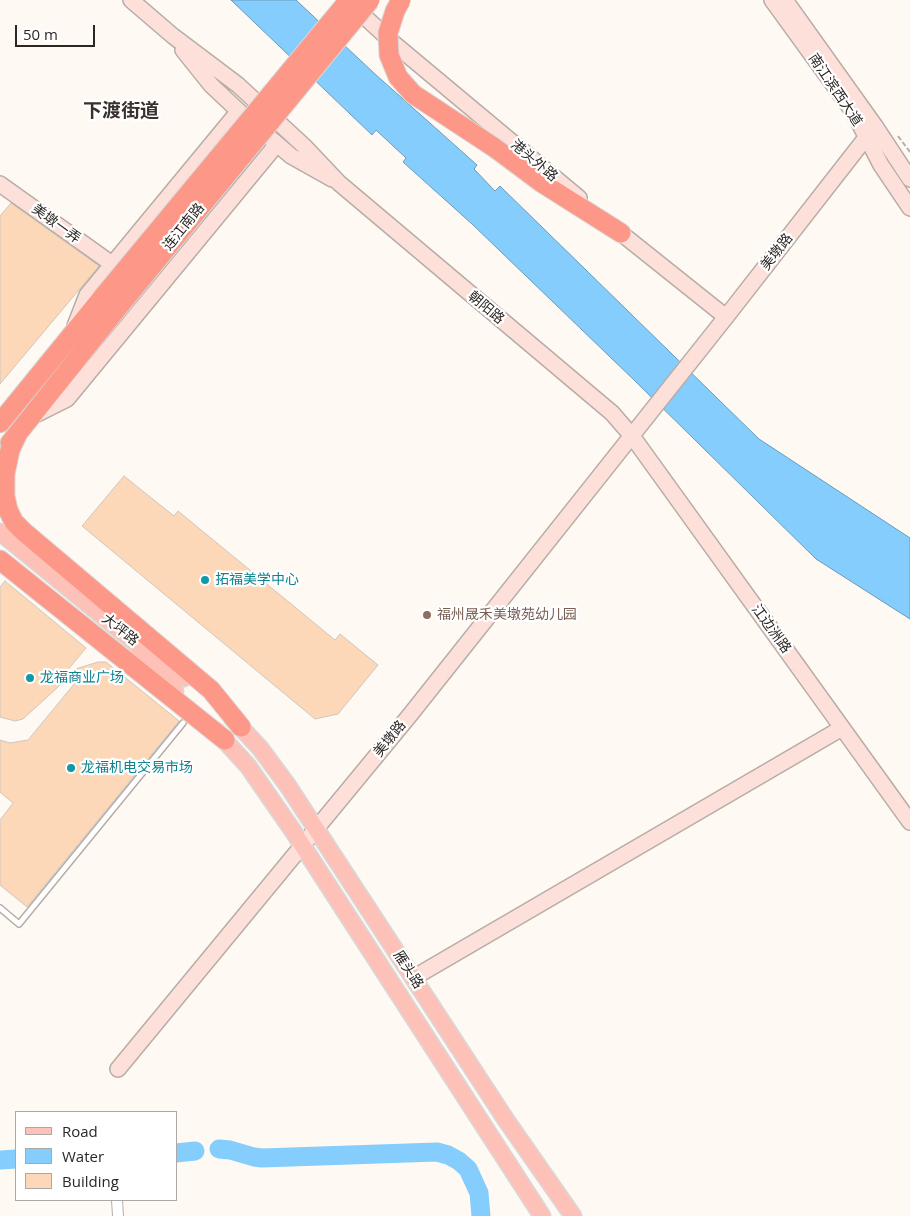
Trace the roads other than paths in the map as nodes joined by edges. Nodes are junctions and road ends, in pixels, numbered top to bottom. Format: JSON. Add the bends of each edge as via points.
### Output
{"nodes":[{"id":1,"x":132,"y":0,"type":"edge"},
{"id":2,"x":348,"y":0,"type":"edge"},
{"id":3,"x":370,"y":0,"type":"edge"},
{"id":4,"x":402,"y":0,"type":"edge"},
{"id":5,"x":772,"y":0,"type":"edge"},
{"id":6,"x":785,"y":0,"type":"edge"},
{"id":7,"x":173,"y":36,"type":"junction"},
{"id":8,"x":238,"y":112,"type":"junction"},
{"id":9,"x":871,"y":132,"type":"junction"},
{"id":10,"x":212,"y":143,"type":"junction"},
{"id":11,"x":277,"y":144,"type":"junction"},
{"id":12,"x":251,"y":174,"type":"junction"},
{"id":13,"x":910,"y":179,"type":"edge"},
{"id":14,"x":339,"y":183,"type":"junction"},
{"id":15,"x":0,"y":184,"type":"edge"},
{"id":16,"x":910,"y":208,"type":"edge"},
{"id":17,"x":621,"y":233,"type":"junction"},
{"id":18,"x":112,"y":264,"type":"junction"},
{"id":19,"x":726,"y":317,"type":"junction"},
{"id":20,"x":72,"y":334,"type":"junction"},
{"id":21,"x":30,"y":418,"type":"junction"},
{"id":22,"x":0,"y":423,"type":"edge"},
{"id":23,"x":18,"y":434,"type":"junction"},
{"id":24,"x":632,"y":436,"type":"junction"},
{"id":25,"x":0,"y":456,"type":"edge"},
{"id":26,"x":0,"y":532,"type":"edge"},
{"id":27,"x":0,"y":539,"type":"edge"},
{"id":28,"x":0,"y":560,"type":"edge"},
{"id":29,"x":183,"y":723,"type":"dead end"},
{"id":30,"x":241,"y":727,"type":"junction"},
{"id":31,"x":842,"y":728,"type":"junction"},
{"id":32,"x":225,"y":740,"type":"junction"},
{"id":33,"x":910,"y":822,"type":"edge"},
{"id":34,"x":317,"y":830,"type":"junction"},
{"id":35,"x":303,"y":846,"type":"junction"},
{"id":36,"x":0,"y":908,"type":"edge"},
{"id":37,"x":413,"y":978,"type":"junction"},
{"id":38,"x":118,"y":1069,"type":"dead end"},
{"id":39,"x":117,"y":1201,"type":"edge"},
{"id":40,"x":118,"y":1216,"type":"edge"},
{"id":41,"x":542,"y":1216,"type":"edge"},
{"id":42,"x":573,"y":1216,"type":"edge"}],
"edges":[{"from":1,"to":7,"type":"street","name":"朝阳路"},
{"from":2,"to":17,"type":"street","name":"港头外路","via":[[392,42]]},
{"from":2,"to":20,"type":"highway","name":"连江南路","bridge":true},
{"from":3,"to":21,"type":"highway","name":"连江南路","bridge":true},
{"from":4,"to":17,"type":"highway","bridge":true,"via":[[388,33],[389,55],[398,78],[413,94]]},
{"from":5,"to":9,"type":"street","name":"南江滨西大道"},
{"from":6,"to":9,"type":"street","name":"南江滨西大道"},
{"from":7,"to":8,"type":"street","name":"朝阳路","via":[[211,85]]},
{"from":7,"to":14,"type":"street","name":"朝阳路","via":[[238,85],[310,151]]},
{"from":8,"to":10,"type":"street"},
{"from":8,"to":11,"type":"street","name":"朝阳路"},
{"from":9,"to":13,"type":"street","name":"南江滨西大道"},
{"from":9,"to":16,"type":"street","name":"南江滨西大道","via":[[881,165]]},
{"from":9,"to":19,"type":"street","name":"美墩路"},
{"from":10,"to":12,"type":"street","via":[[222,141],[251,165]]},
{"from":10,"to":18,"type":"street"},
{"from":11,"to":12,"type":"street"},
{"from":11,"to":14,"type":"street","name":"朝阳路","via":[[291,156]]},
{"from":12,"to":21,"type":"street","via":[[67,399]]},
{"from":14,"to":24,"type":"street","name":"朝阳路","via":[[612,413]]},
{"from":15,"to":18,"type":"street","name":"美墩一弄"},
{"from":17,"to":19,"type":"street","name":"港头外路"},
{"from":18,"to":20,"type":"street","via":[[87,295]]},
{"from":19,"to":24,"type":"street","name":"美墩路"},
{"from":20,"to":22,"type":"highway","name":"连江南路"},
{"from":21,"to":23,"type":"highway","name":"连江南路"},
{"from":23,"to":25,"type":"highway","name":"连江南路"},
{"from":23,"to":30,"type":"highway","via":[[10,450],[5,474],[5,496],[14,522],[211,690]]},
{"from":24,"to":31,"type":"street","name":"江边洲路"},
{"from":24,"to":34,"type":"street","name":"美墩路"},
{"from":26,"to":30,"type":"main road","name":"大坪路","via":[[132,641],[181,675]]},
{"from":27,"to":32,"type":"main road","name":"大坪路","via":[[129,645]]},
{"from":28,"to":32,"type":"highway"},
{"from":29,"to":36,"type":"lane","via":[[19,924]]},
{"from":30,"to":34,"type":"main road","name":"雁头路","via":[[278,771]]},
{"from":31,"to":33,"type":"street","name":"江边洲路"},
{"from":31,"to":37,"type":"street"},
{"from":32,"to":35,"type":"main road","name":"雁头路","via":[[255,776]]},
{"from":34,"to":35,"type":"street","name":"美墩路"},
{"from":34,"to":37,"type":"main road","name":"雁头路"},
{"from":35,"to":38,"type":"street","name":"美墩路"},
{"from":35,"to":41,"type":"main road","name":"雁头路"},
{"from":37,"to":42,"type":"main road","name":"雁头路"},
{"from":39,"to":40,"type":"street"}]}
